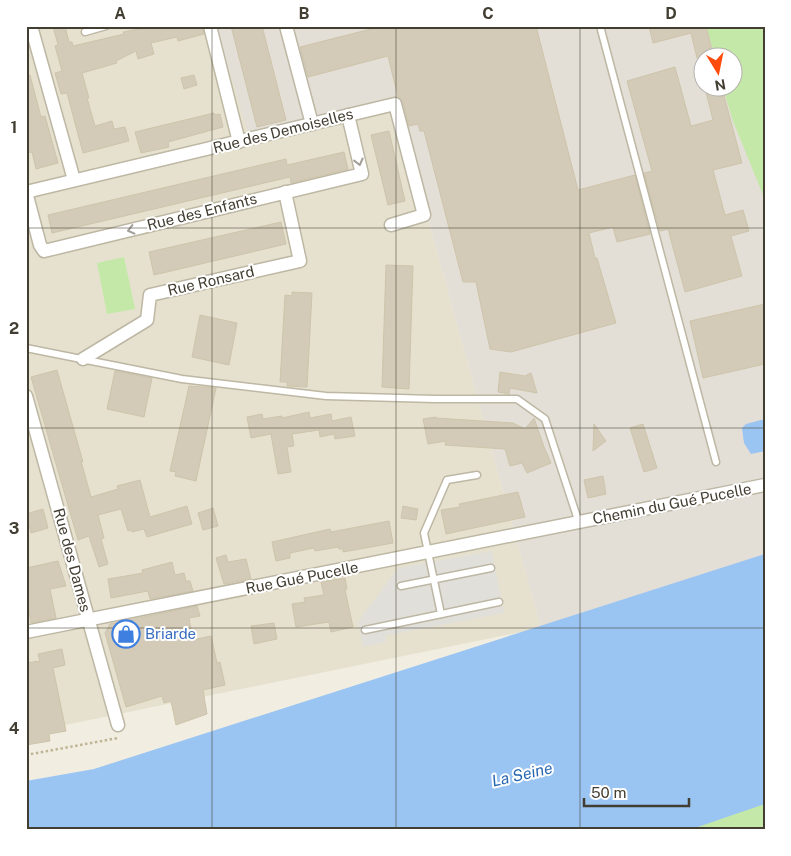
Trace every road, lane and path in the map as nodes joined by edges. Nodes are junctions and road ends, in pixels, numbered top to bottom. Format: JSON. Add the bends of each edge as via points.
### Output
{"nodes":[{"id":1,"x":31,"y":26,"type":"edge"},
{"id":2,"x":106,"y":26,"type":"edge"},
{"id":3,"x":210,"y":26,"type":"edge"},
{"id":4,"x":286,"y":26,"type":"edge"},
{"id":5,"x":600,"y":26,"type":"edge"},
{"id":6,"x":85,"y":32,"type":"dead end"},
{"id":7,"x":348,"y":115,"type":"junction"},
{"id":8,"x":312,"y":124,"type":"junction"},
{"id":9,"x":239,"y":142,"type":"junction"},
{"id":10,"x":74,"y":180,"type":"junction"},
{"id":11,"x":26,"y":192,"type":"edge"},
{"id":12,"x":285,"y":192,"type":"junction"},
{"id":13,"x":390,"y":225,"type":"dead end"},
{"id":14,"x":26,"y":348,"type":"edge"},
{"id":15,"x":83,"y":359,"type":"junction"},
{"id":16,"x":26,"y":396,"type":"edge"},
{"id":17,"x":716,"y":462,"type":"dead end"},
{"id":18,"x":477,"y":475,"type":"dead end"},
{"id":19,"x":765,"y":485,"type":"edge"},
{"id":20,"x":579,"y":523,"type":"junction"},
{"id":21,"x":428,"y":553,"type":"junction"},
{"id":22,"x":491,"y":568,"type":"dead end"},
{"id":23,"x":433,"y":580,"type":"junction"},
{"id":24,"x":401,"y":586,"type":"dead end"},
{"id":25,"x":499,"y":602,"type":"dead end"},
{"id":26,"x":440,"y":614,"type":"junction"},
{"id":27,"x":88,"y":620,"type":"junction"},
{"id":28,"x":365,"y":630,"type":"dead end"},
{"id":29,"x":26,"y":632,"type":"edge"},
{"id":30,"x":118,"y":725,"type":"joint"},
{"id":31,"x":26,"y":755,"type":"edge"}],
"edges":[{"from":1,"to":10,"type":"street"},
{"from":2,"to":6,"type":"lane"},
{"from":3,"to":9,"type":"street"},
{"from":4,"to":8,"type":"street"},
{"from":5,"to":17,"type":"lane"},
{"from":7,"to":8,"type":"street","name":"Rue des Demoiselles"},
{"from":7,"to":12,"type":"street","name":"Rue des Enfants","one_way":true,"via":[[362,174]]},
{"from":7,"to":13,"type":"street","name":"Rue des Demoiselles","via":[[395,104],[424,215]]},
{"from":8,"to":9,"type":"street","name":"Rue des Demoiselles"},
{"from":9,"to":10,"type":"street","name":"Rue des Demoiselles"},
{"from":10,"to":11,"type":"street","name":"Rue des Demoiselles"},
{"from":12,"to":11,"type":"street","name":"Rue des Enfants","one_way":true,"via":[[44,251]]},
{"from":12,"to":15,"type":"street","name":"Rue Ronsard","via":[[300,261],[150,295],[147,320]]},
{"from":14,"to":15,"type":"lane"},
{"from":15,"to":20,"type":"lane","via":[[190,380],[326,396],[517,399],[545,419]]},
{"from":16,"to":27,"type":"street","name":"Rue des Dames"},
{"from":18,"to":21,"type":"lane","via":[[447,480],[424,529]]},
{"from":19,"to":20,"type":"street","name":"Chemin du Gué Pucelle"},
{"from":20,"to":21,"type":"street","name":"Rue Gué Pucelle"},
{"from":21,"to":23,"type":"lane"},
{"from":21,"to":27,"type":"street","name":"Rue Gué Pucelle"},
{"from":22,"to":23,"type":"lane"},
{"from":23,"to":24,"type":"lane"},
{"from":23,"to":26,"type":"lane"},
{"from":25,"to":26,"type":"lane"},
{"from":26,"to":28,"type":"lane"},
{"from":27,"to":29,"type":"street","name":"Rue Gué Pucelle"},
{"from":27,"to":30,"type":"street","name":"Rue des Dames"},
{"from":30,"to":31,"type":"path","via":[[121,738]]}]}
